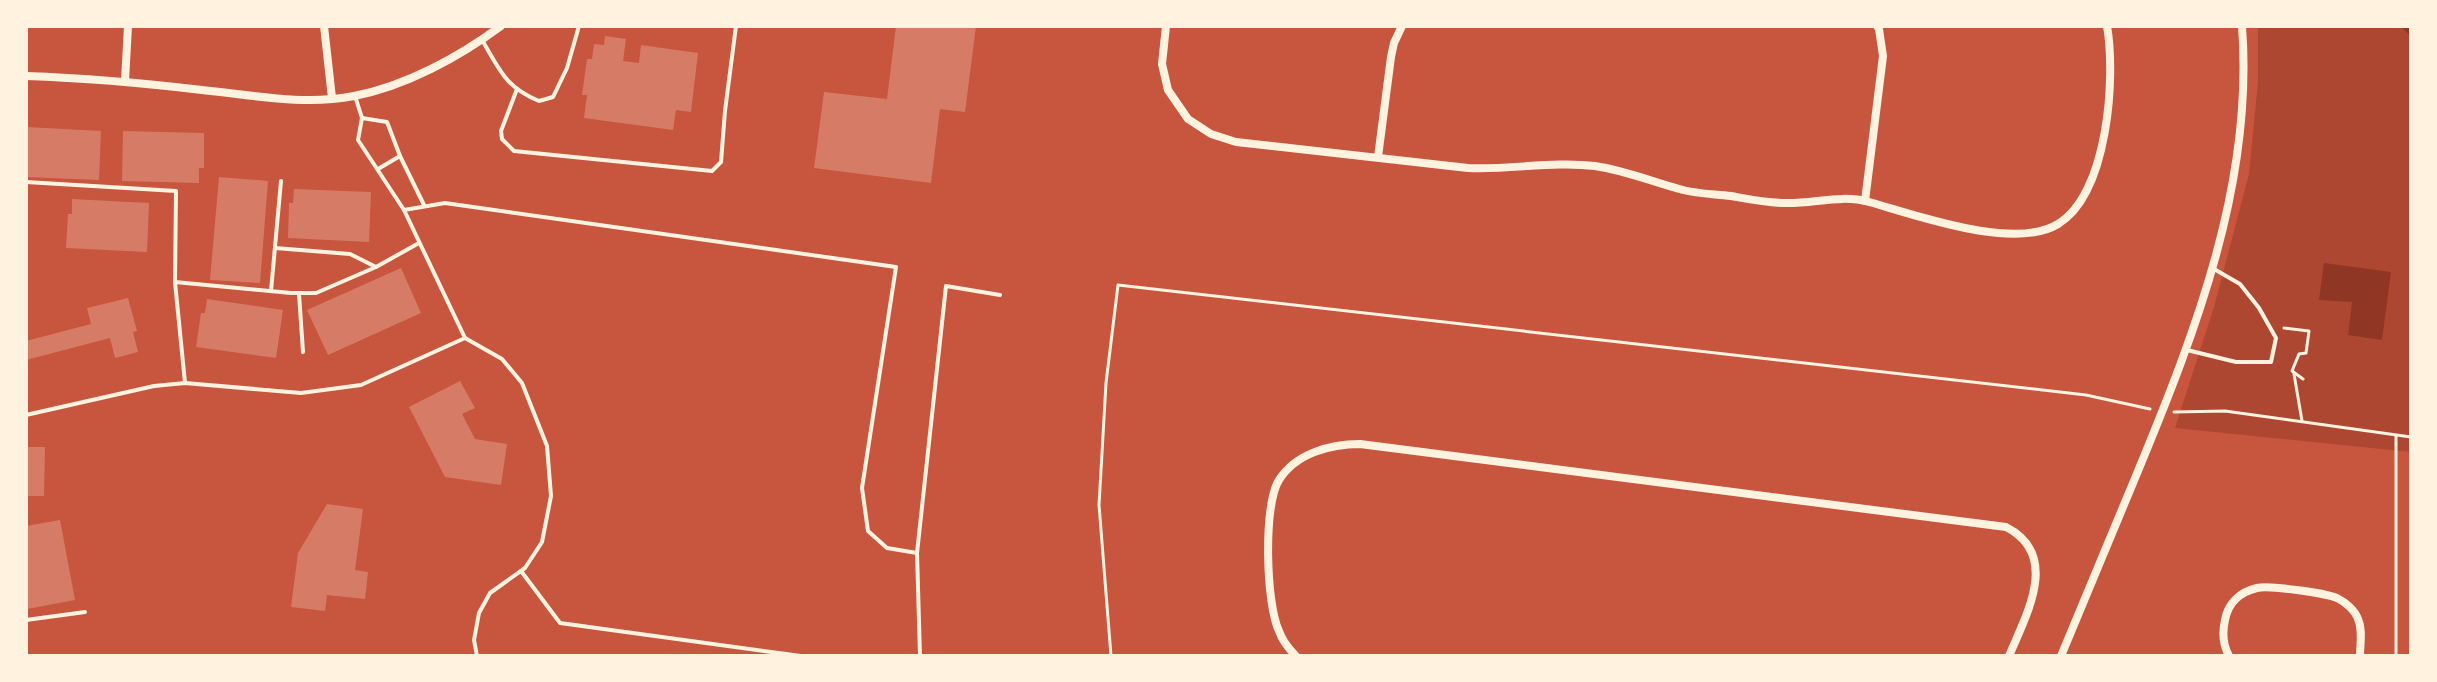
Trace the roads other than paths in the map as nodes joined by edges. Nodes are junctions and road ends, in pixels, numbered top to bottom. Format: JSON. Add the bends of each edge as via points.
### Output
{"nodes":[{"id":1,"x":128,"y":26,"type":"edge"},
{"id":2,"x":324,"y":26,"type":"edge"},
{"id":3,"x":501,"y":26,"type":"edge"},
{"id":4,"x":579,"y":26,"type":"edge"},
{"id":5,"x":736,"y":26,"type":"edge"},
{"id":6,"x":1166,"y":26,"type":"edge"},
{"id":7,"x":1402,"y":26,"type":"edge"},
{"id":8,"x":1877,"y":26,"type":"edge"},
{"id":9,"x":2107,"y":26,"type":"edge"},
{"id":10,"x":2242,"y":26,"type":"edge"},
{"id":11,"x":482,"y":40,"type":"junction"},
{"id":12,"x":26,"y":76,"type":"edge"},
{"id":13,"x":125,"y":81,"type":"junction"},
{"id":14,"x":517,"y":89,"type":"junction"},
{"id":15,"x":355,"y":96,"type":"junction"},
{"id":16,"x":332,"y":98,"type":"junction"},
{"id":17,"x":362,"y":118,"type":"junction"},
{"id":18,"x":400,"y":156,"type":"junction"},
{"id":19,"x":1378,"y":157,"type":"junction"},
{"id":20,"x":378,"y":169,"type":"junction"},
{"id":21,"x":281,"y":181,"type":"dead end"},
{"id":22,"x":26,"y":182,"type":"edge"},
{"id":23,"x":1865,"y":201,"type":"junction"},
{"id":24,"x":424,"y":205,"type":"junction"},
{"id":25,"x":404,"y":210,"type":"junction"},
{"id":26,"x":419,"y":243,"type":"junction"},
{"id":27,"x":275,"y":248,"type":"junction"},
{"id":28,"x":376,"y":267,"type":"junction"},
{"id":29,"x":2212,"y":267,"type":"junction"},
{"id":30,"x":175,"y":282,"type":"junction"},
{"id":31,"x":271,"y":291,"type":"junction"},
{"id":32,"x":298,"y":293,"type":"junction"},
{"id":33,"x":1000,"y":295,"type":"dead end"},
{"id":34,"x":465,"y":338,"type":"junction"},
{"id":35,"x":2187,"y":350,"type":"junction"},
{"id":36,"x":303,"y":352,"type":"dead end"},
{"id":37,"x":185,"y":383,"type":"junction"},
{"id":38,"x":26,"y":415,"type":"edge"},
{"id":39,"x":917,"y":553,"type":"junction"},
{"id":40,"x":521,"y":571,"type":"junction"},
{"id":41,"x":85,"y":612,"type":"dead end"},
{"id":42,"x":26,"y":620,"type":"edge"},
{"id":43,"x":756,"y":653,"type":"edge"},
{"id":44,"x":477,"y":656,"type":"edge"},
{"id":45,"x":801,"y":656,"type":"edge"},
{"id":46,"x":920,"y":656,"type":"edge"},
{"id":47,"x":1296,"y":656,"type":"edge"},
{"id":48,"x":2009,"y":656,"type":"edge"},
{"id":49,"x":2061,"y":656,"type":"edge"},
{"id":50,"x":2229,"y":656,"type":"edge"},
{"id":51,"x":2360,"y":656,"type":"edge"}],
"edges":[{"from":1,"to":13,"type":"street"},
{"from":2,"to":16,"type":"street"},
{"from":3,"to":11,"type":"street"},
{"from":4,"to":14,"type":"lane","via":[[553,97],[539,101]]},
{"from":5,"to":14,"type":"lane","via":[[721,162],[712,171],[514,151],[501,131]]},
{"from":6,"to":19,"type":"street","via":[[1162,64],[1168,90],[1188,119],[1211,134],[1236,142]]},
{"from":7,"to":19,"type":"street","via":[[1391,57]]},
{"from":8,"to":23,"type":"street","via":[[1883,56]]},
{"from":9,"to":23,"type":"street","via":[[2108,114],[2097,166],[2078,203],[2058,224],[2000,233]]},
{"from":10,"to":29,"type":"street","via":[[2238,146]]},
{"from":11,"to":14,"type":"lane"},
{"from":11,"to":15,"type":"street","via":[[441,64]]},
{"from":12,"to":13,"type":"street"},
{"from":13,"to":16,"type":"street","via":[[291,100]]},
{"from":15,"to":16,"type":"street"},
{"from":15,"to":17,"type":"lane"},
{"from":17,"to":18,"type":"lane","via":[[387,122]]},
{"from":17,"to":20,"type":"lane","via":[[358,140]]},
{"from":18,"to":20,"type":"lane"},
{"from":18,"to":24,"type":"lane"},
{"from":19,"to":23,"type":"street","via":[[1494,169],[1590,166],[1684,190],[1742,198]]},
{"from":20,"to":25,"type":"lane"},
{"from":21,"to":27,"type":"lane"},
{"from":22,"to":30,"type":"lane","via":[[176,191]]},
{"from":24,"to":25,"type":"lane"},
{"from":24,"to":39,"type":"lane","via":[[445,203],[896,267],[862,488],[868,531],[887,548]]},
{"from":25,"to":26,"type":"lane"},
{"from":26,"to":28,"type":"lane"},
{"from":26,"to":34,"type":"lane"},
{"from":27,"to":28,"type":"lane","via":[[350,254]]},
{"from":27,"to":31,"type":"lane"},
{"from":28,"to":32,"type":"lane","via":[[316,293]]},
{"from":29,"to":35,"type":"street"},
{"from":29,"to":35,"type":"lane","via":[[2240,284],[2259,308],[2276,338],[2271,362],[2236,362]]},
{"from":30,"to":31,"type":"lane"},
{"from":30,"to":37,"type":"lane"},
{"from":31,"to":32,"type":"lane"},
{"from":32,"to":36,"type":"lane"},
{"from":33,"to":39,"type":"lane","via":[[946,286]]},
{"from":34,"to":37,"type":"lane","via":[[361,385],[301,393]]},
{"from":34,"to":40,"type":"lane","via":[[491,350],[518,377],[547,446],[551,496],[542,542]]},
{"from":35,"to":49,"type":"street"},
{"from":37,"to":38,"type":"lane"},
{"from":39,"to":46,"type":"lane"},
{"from":40,"to":43,"type":"lane","via":[[560,623]]},
{"from":40,"to":44,"type":"lane","via":[[490,593],[479,613]]},
{"from":41,"to":42,"type":"lane"},
{"from":43,"to":45,"type":"lane"},
{"from":47,"to":48,"type":"street","via":[[1279,632],[1273,609],[1268,532],[1275,491],[1298,460],[1321,448],[1352,444],[2006,527],[2028,546],[2037,583]]},
{"from":50,"to":51,"type":"street","via":[[2225,616],[2231,603],[2260,587],[2322,594],[2349,606],[2361,631]]}]}
